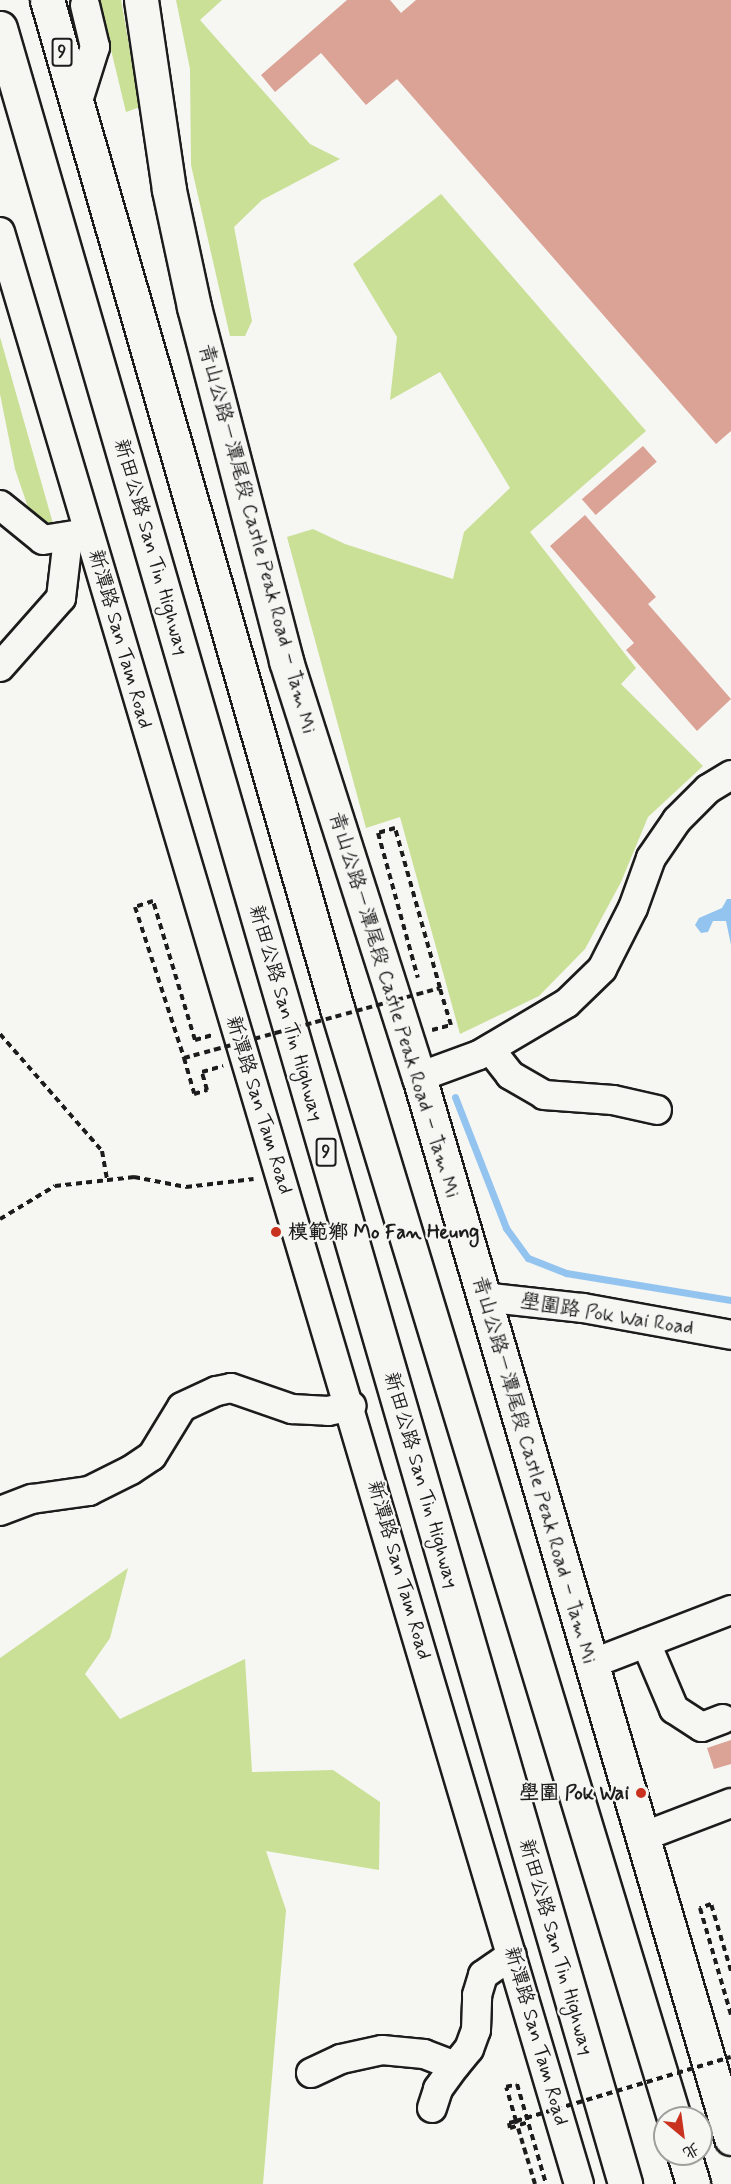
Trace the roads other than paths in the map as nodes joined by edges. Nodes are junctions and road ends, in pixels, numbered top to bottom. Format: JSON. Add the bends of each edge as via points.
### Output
{"nodes":[{"id":1,"x":47,"y":0,"type":"edge"},
{"id":2,"x":141,"y":0,"type":"edge"},
{"id":3,"x":85,"y":5,"type":"dead end"},
{"id":4,"x":0,"y":28,"type":"edge"},
{"id":5,"x":77,"y":104,"type":"junction"},
{"id":6,"x":0,"y":232,"type":"edge"},
{"id":7,"x":0,"y":505,"type":"edge"},
{"id":8,"x":78,"y":535,"type":"junction"},
{"id":9,"x":0,"y":667,"type":"edge"},
{"id":10,"x":731,"y":775,"type":"edge"},
{"id":11,"x":490,"y":1049,"type":"junction"},
{"id":12,"x":418,"y":1077,"type":"junction"},
{"id":13,"x":657,"y":1110,"type":"dead end"},
{"id":14,"x":483,"y":1297,"type":"junction"},
{"id":15,"x":731,"y":1335,"type":"edge"},
{"id":16,"x":351,"y":1406,"type":"junction"},
{"id":17,"x":0,"y":1511,"type":"edge"},
{"id":18,"x":731,"y":1610,"type":"edge"},
{"id":19,"x":646,"y":1643,"type":"junction"},
{"id":20,"x":591,"y":1664,"type":"junction"},
{"id":21,"x":723,"y":1719,"type":"dead end"},
{"id":22,"x":731,"y":1803,"type":"edge"},
{"id":23,"x":642,"y":1837,"type":"junction"},
{"id":24,"x":512,"y":1955,"type":"junction"},
{"id":25,"x":455,"y":2066,"type":"junction"},
{"id":26,"x":310,"y":2073,"type":"dead end"},
{"id":27,"x":670,"y":2106,"type":"edge"},
{"id":28,"x":432,"y":2108,"type":"dead end"},
{"id":29,"x":731,"y":2138,"type":"edge"},
{"id":30,"x":688,"y":2166,"type":"edge"},
{"id":31,"x":579,"y":2184,"type":"edge"},
{"id":32,"x":625,"y":2184,"type":"edge"},
{"id":33,"x":693,"y":2184,"type":"edge"}],
"edges":[{"from":1,"to":5,"type":"main road","number":"9"},
{"from":2,"to":12,"type":"main road","name":"青山公路－潭尾段 Castle Peak Road – Tam Mi","via":[[181,246],[240,490],[286,661]]},
{"from":3,"to":5,"type":"street","via":[[95,47]]},
{"from":4,"to":32,"type":"main road","name":"新田公路 San Tin Highway","number":"9"},
{"from":5,"to":27,"type":"main road","number":"9","via":[[337,1008]]},
{"from":6,"to":8,"type":"street","name":"新潭路 San Tam Road"},
{"from":7,"to":8,"type":"street","via":[[43,540]]},
{"from":8,"to":9,"type":"street","via":[[61,598]]},
{"from":8,"to":16,"type":"street","name":"新潭路 San Tam Road"},
{"from":10,"to":11,"type":"street","via":[[708,789],[677,820],[651,858],[633,908],[602,969],[567,1003]]},
{"from":11,"to":12,"type":"street"},
{"from":11,"to":13,"type":"street","via":[[510,1075],[544,1095],[589,1097]]},
{"from":12,"to":14,"type":"main road","name":"青山公路－潭尾段 Castle Peak Road – Tam Mi"},
{"from":14,"to":15,"type":"street","name":"壆圍路 Pok Wai Road","via":[[583,1308]]},
{"from":14,"to":20,"type":"main road","name":"青山公路－潭尾段 Castle Peak Road – Tam Mi"},
{"from":16,"to":17,"type":"street","via":[[328,1411],[292,1409],[231,1388],[217,1391],[182,1407],[152,1456],[131,1470],[89,1491],[32,1498]]},
{"from":16,"to":24,"type":"street","name":"新潭路 San Tam Road"},
{"from":18,"to":19,"type":"street"},
{"from":19,"to":20,"type":"street"},
{"from":19,"to":21,"type":"street","via":[[674,1709],[688,1722],[702,1726]]},
{"from":20,"to":23,"type":"main road","name":"青山公路－潭尾段 Castle Peak Road – Tam Mi"},
{"from":22,"to":23,"type":"street"},
{"from":23,"to":29,"type":"main road","name":"青山公路－潭尾段 Castle Peak Road – Tam Mi"},
{"from":24,"to":25,"type":"street","via":[[483,1975],[477,1995],[476,2030],[469,2049]]},
{"from":24,"to":31,"type":"street","name":"新潭路 San Tam Road"},
{"from":25,"to":26,"type":"street","via":[[424,2054],[382,2050],[341,2059]]},
{"from":25,"to":28,"type":"street","via":[[438,2089]]},
{"from":30,"to":33,"type":"main road"}]}
